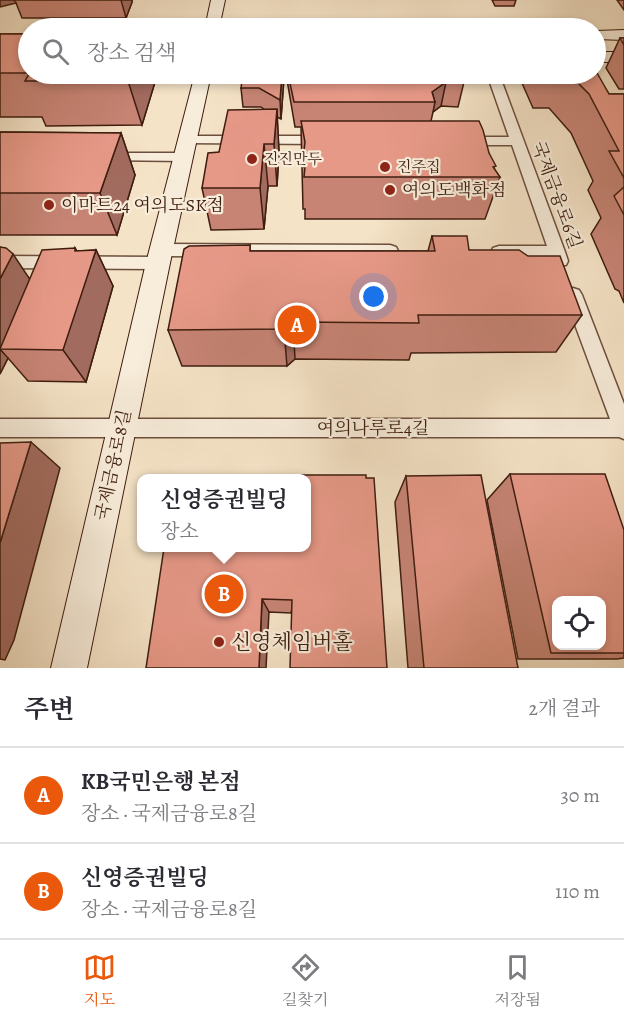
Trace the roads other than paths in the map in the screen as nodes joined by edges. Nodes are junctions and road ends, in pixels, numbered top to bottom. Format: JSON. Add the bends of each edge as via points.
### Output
{"nodes":[{"id":1,"x":218,"y":0,"type":"edge"},
{"id":2,"x":214,"y":18,"type":"edge"},
{"id":3,"x":606,"y":35,"type":"edge"},
{"id":4,"x":624,"y":35,"type":"edge"},
{"id":5,"x":606,"y":57,"type":"edge"},
{"id":6,"x":624,"y":57,"type":"edge"},
{"id":7,"x":201,"y":84,"type":"edge"},
{"id":8,"x":496,"y":84,"type":"edge"},
{"id":9,"x":341,"y":140,"type":"edge"},
{"id":10,"x":446,"y":141,"type":"edge"},
{"id":11,"x":516,"y":141,"type":"junction"},
{"id":12,"x":187,"y":148,"type":"junction"},
{"id":13,"x":92,"y":157,"type":"edge"},
{"id":14,"x":401,"y":251,"type":"edge"},
{"id":15,"x":485,"y":252,"type":"edge"},
{"id":16,"x":557,"y":252,"type":"junction"},
{"id":17,"x":160,"y":257,"type":"junction"},
{"id":18,"x":0,"y":262,"type":"edge"},
{"id":19,"x":0,"y":428,"type":"edge"},
{"id":20,"x":121,"y":428,"type":"junction"},
{"id":21,"x":624,"y":429,"type":"edge"},
{"id":22,"x":69,"y":668,"type":"edge"}],
"edges":[{"from":1,"to":2,"type":"street"},
{"from":3,"to":4,"type":"street"},
{"from":5,"to":6,"type":"street"},
{"from":7,"to":12,"type":"street","name":"국제금융로8길"},
{"from":8,"to":11,"type":"street","name":"국제금융로6길"},
{"from":9,"to":12,"type":"street"},
{"from":10,"to":11,"type":"street"},
{"from":11,"to":16,"type":"street","name":"국제금융로6길"},
{"from":12,"to":13,"type":"street"},
{"from":12,"to":17,"type":"street","name":"국제금융로8길"},
{"from":14,"to":17,"type":"street"},
{"from":15,"to":16,"type":"street"},
{"from":16,"to":21,"type":"street","name":"국제금융로6길"},
{"from":17,"to":18,"type":"street"},
{"from":17,"to":20,"type":"street","name":"국제금융로8길"},
{"from":19,"to":20,"type":"street","name":"여의나루로4길"},
{"from":20,"to":21,"type":"street","name":"여의나루로4길"},
{"from":20,"to":22,"type":"street","name":"국제금융로8길"}]}
